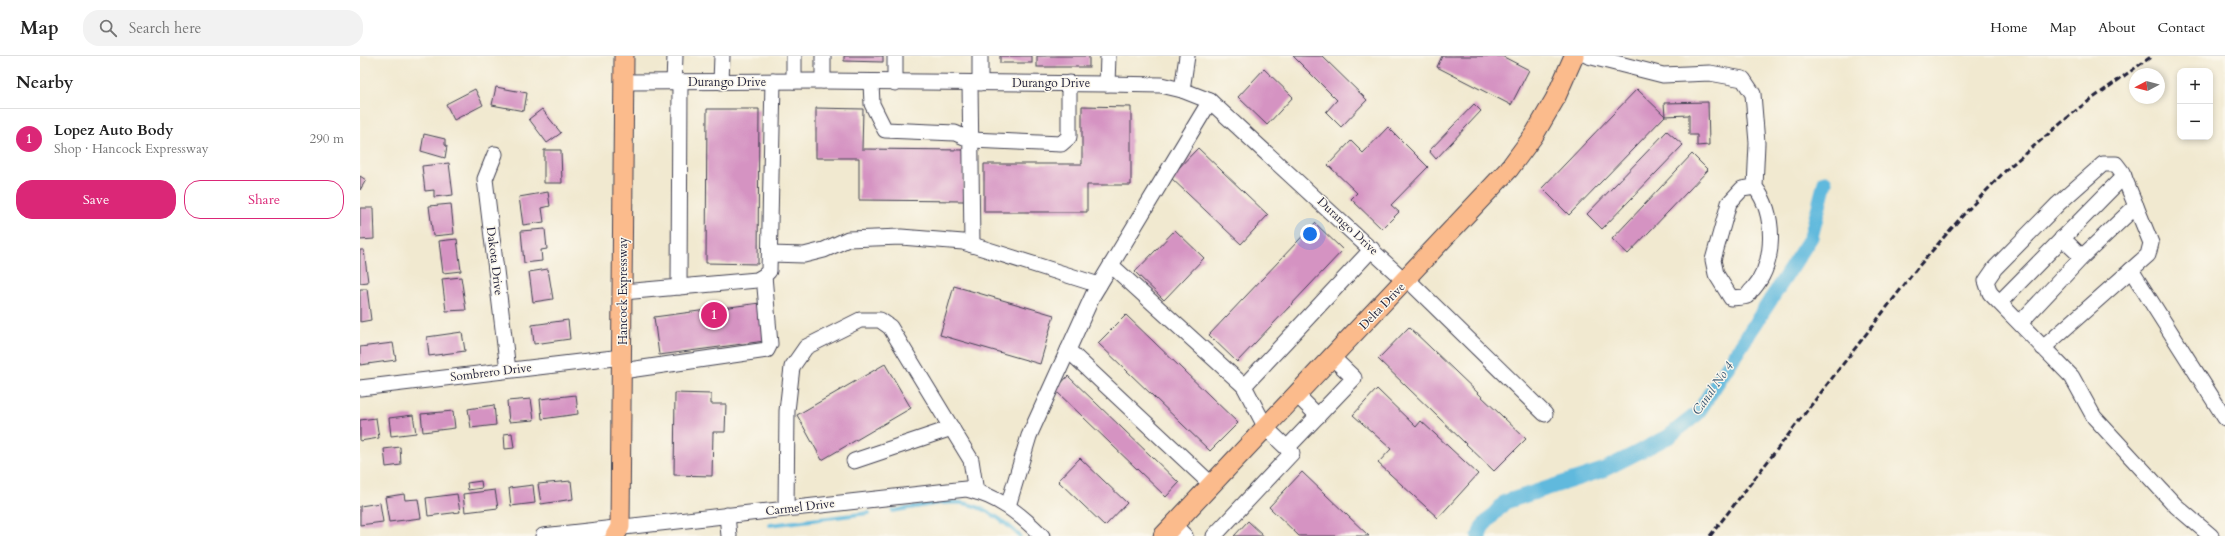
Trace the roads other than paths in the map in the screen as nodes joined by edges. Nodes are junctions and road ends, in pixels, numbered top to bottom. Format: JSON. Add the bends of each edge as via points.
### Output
{"nodes":[{"id":1,"x":624,"y":56,"type":"edge"},
{"id":2,"x":675,"y":56,"type":"edge"},
{"id":3,"x":722,"y":56,"type":"edge"},
{"id":4,"x":794,"y":56,"type":"edge"},
{"id":5,"x":822,"y":56,"type":"edge"},
{"id":6,"x":895,"y":56,"type":"edge"},
{"id":7,"x":980,"y":56,"type":"edge"},
{"id":8,"x":1108,"y":56,"type":"edge"},
{"id":9,"x":1187,"y":56,"type":"edge"},
{"id":10,"x":1574,"y":56,"type":"edge"},
{"id":11,"x":1588,"y":56,"type":"edge"},
{"id":12,"x":773,"y":81,"type":"junction"},
{"id":13,"x":794,"y":81,"type":"junction"},
{"id":14,"x":823,"y":81,"type":"junction"},
{"id":15,"x":624,"y":82,"type":"junction"},
{"id":16,"x":677,"y":82,"type":"junction"},
{"id":17,"x":721,"y":82,"type":"junction"},
{"id":18,"x":871,"y":83,"type":"junction"},
{"id":19,"x":895,"y":83,"type":"junction"},
{"id":20,"x":975,"y":83,"type":"junction"},
{"id":21,"x":1069,"y":83,"type":"junction"},
{"id":22,"x":1107,"y":84,"type":"junction"},
{"id":23,"x":1182,"y":90,"type":"junction"},
{"id":24,"x":1210,"y":100,"type":"junction"},
{"id":25,"x":971,"y":140,"type":"junction"},
{"id":26,"x":495,"y":154,"type":"dead end"},
{"id":27,"x":2124,"y":176,"type":"junction"},
{"id":28,"x":1755,"y":187,"type":"junction"},
{"id":29,"x":2136,"y":206,"type":"junction"},
{"id":30,"x":2062,"y":238,"type":"junction"},
{"id":31,"x":972,"y":245,"type":"junction"},
{"id":32,"x":1372,"y":248,"type":"junction"},
{"id":33,"x":770,"y":254,"type":"junction"},
{"id":34,"x":2082,"y":257,"type":"junction"},
{"id":35,"x":1111,"y":265,"type":"junction"},
{"id":36,"x":2131,"y":270,"type":"junction"},
{"id":37,"x":764,"y":276,"type":"junction"},
{"id":38,"x":1406,"y":280,"type":"junction"},
{"id":39,"x":1099,"y":285,"type":"junction"},
{"id":40,"x":679,"y":287,"type":"junction"},
{"id":41,"x":623,"y":292,"type":"junction"},
{"id":42,"x":2000,"y":302,"type":"junction"},
{"id":43,"x":2020,"y":323,"type":"junction"},
{"id":44,"x":2043,"y":348,"type":"junction"},
{"id":45,"x":1068,"y":350,"type":"junction"},
{"id":46,"x":1332,"y":358,"type":"junction"},
{"id":47,"x":622,"y":364,"type":"junction"},
{"id":48,"x":508,"y":370,"type":"junction"},
{"id":49,"x":1244,"y":386,"type":"junction"},
{"id":50,"x":360,"y":388,"type":"edge"},
{"id":51,"x":1297,"y":395,"type":"junction"},
{"id":52,"x":1545,"y":414,"type":"dead end"},
{"id":53,"x":1318,"y":416,"type":"junction"},
{"id":54,"x":2225,"y":418,"type":"edge"},
{"id":55,"x":952,"y":428,"type":"junction"},
{"id":56,"x":1266,"y":428,"type":"junction"},
{"id":57,"x":1287,"y":448,"type":"junction"},
{"id":58,"x":854,"y":461,"type":"dead end"},
{"id":59,"x":1212,"y":485,"type":"junction"},
{"id":60,"x":976,"y":492,"type":"junction"},
{"id":61,"x":1008,"y":506,"type":"junction"},
{"id":62,"x":786,"y":508,"type":"junction"},
{"id":63,"x":726,"y":515,"type":"junction"},
{"id":64,"x":1174,"y":532,"type":"edge"},
{"id":65,"x":621,"y":533,"type":"edge"},
{"id":66,"x":543,"y":536,"type":"edge"},
{"id":67,"x":729,"y":536,"type":"edge"},
{"id":68,"x":1042,"y":536,"type":"edge"},
{"id":69,"x":1214,"y":536,"type":"edge"},
{"id":70,"x":2211,"y":536,"type":"edge"}],
"edges":[{"from":1,"to":15,"type":"main road","name":"Hancock Expressway"},
{"from":2,"to":16,"type":"street"},
{"from":3,"to":17,"type":"street"},
{"from":4,"to":13,"type":"street"},
{"from":5,"to":14,"type":"street"},
{"from":6,"to":19,"type":"street"},
{"from":7,"to":20,"type":"street"},
{"from":8,"to":22,"type":"street"},
{"from":9,"to":23,"type":"street"},
{"from":10,"to":38,"type":"main road","name":"Delta Drive","via":[[1556,100],[1510,169]]},
{"from":11,"to":28,"type":"street","via":[[1663,75],[1710,73],[1743,79],[1753,94],[1757,143]]},
{"from":12,"to":13,"type":"street","name":"Durango Drive"},
{"from":12,"to":17,"type":"street","name":"Durango Drive"},
{"from":12,"to":33,"type":"street"},
{"from":13,"to":14,"type":"street","name":"Durango Drive"},
{"from":14,"to":18,"type":"street","name":"Durango Drive"},
{"from":15,"to":16,"type":"street","name":"Durango Drive"},
{"from":15,"to":41,"type":"main road","name":"Hancock Expressway"},
{"from":16,"to":17,"type":"street","name":"Durango Drive"},
{"from":16,"to":40,"type":"street"},
{"from":18,"to":19,"type":"street","name":"Durango Drive"},
{"from":18,"to":25,"type":"street","via":[[872,104],[885,130],[955,133]]},
{"from":19,"to":20,"type":"street","name":"Durango Drive"},
{"from":20,"to":21,"type":"street","name":"Durango Drive"},
{"from":20,"to":25,"type":"street"},
{"from":21,"to":22,"type":"street","name":"Durango Drive"},
{"from":21,"to":25,"type":"street","via":[[1069,137],[1061,144]]},
{"from":22,"to":23,"type":"street","name":"Durango Drive","via":[[1161,86]]},
{"from":23,"to":24,"type":"street","name":"Durango Drive"},
{"from":24,"to":32,"type":"street","name":"Durango Drive"},
{"from":24,"to":35,"type":"street"},
{"from":25,"to":31,"type":"street"},
{"from":26,"to":48,"type":"street","name":"Dakota Drive","via":[[485,179]]},
{"from":27,"to":29,"type":"street"},
{"from":27,"to":30,"type":"street"},
{"from":27,"to":42,"type":"street","via":[[2116,164],[2104,164],[2058,204],[1995,268],[1986,281],[1990,293]]},
{"from":28,"to":28,"type":"street","via":[[1762,196],[1770,227],[1768,259],[1760,281],[1746,296],[1731,298],[1716,274],[1712,260],[1729,203],[1742,189]]},
{"from":29,"to":34,"type":"street"},
{"from":29,"to":36,"type":"street","via":[[2152,243],[2148,255]]},
{"from":30,"to":34,"type":"street"},
{"from":30,"to":42,"type":"street"},
{"from":31,"to":33,"type":"street","via":[[901,237],[848,239],[824,250],[804,255]]},
{"from":31,"to":39,"type":"street"},
{"from":32,"to":38,"type":"street","name":"Durango Drive"},
{"from":32,"to":49,"type":"street"},
{"from":33,"to":37,"type":"street","via":[[769,270]]},
{"from":34,"to":43,"type":"street"},
{"from":35,"to":39,"type":"street"},
{"from":35,"to":49,"type":"street"},
{"from":36,"to":44,"type":"street"},
{"from":36,"to":54,"type":"street"},
{"from":37,"to":40,"type":"street","via":[[757,280]]},
{"from":37,"to":47,"type":"street","name":"Sombrero Drive","via":[[770,344],[767,350]]},
{"from":38,"to":46,"type":"main road","name":"Delta Drive"},
{"from":38,"to":52,"type":"street","name":"Durango Drive"},
{"from":39,"to":45,"type":"street"},
{"from":40,"to":41,"type":"street"},
{"from":41,"to":47,"type":"main road","name":"Hancock Expressway"},
{"from":42,"to":43,"type":"street"},
{"from":43,"to":44,"type":"street"},
{"from":44,"to":70,"type":"street","via":[[2072,377],[2094,417],[2176,506]]},
{"from":45,"to":59,"type":"street"},
{"from":45,"to":61,"type":"street","via":[[1029,436]]},
{"from":46,"to":51,"type":"main road","name":"Delta Drive"},
{"from":46,"to":53,"type":"street","via":[[1354,378]]},
{"from":47,"to":48,"type":"street","name":"Sombrero Drive"},
{"from":47,"to":65,"type":"main road","name":"Hancock Expressway"},
{"from":48,"to":50,"type":"street","name":"Sombrero Drive"},
{"from":49,"to":56,"type":"street"},
{"from":51,"to":53,"type":"street"},
{"from":51,"to":56,"type":"main road","name":"Delta Drive"},
{"from":53,"to":57,"type":"street"},
{"from":55,"to":58,"type":"street"},
{"from":55,"to":60,"type":"street","via":[[971,460]]},
{"from":55,"to":62,"type":"street","via":[[890,326],[880,320],[860,320],[806,347],[792,367],[787,411]]},
{"from":56,"to":57,"type":"street"},
{"from":56,"to":59,"type":"main road","name":"Delta Drive"},
{"from":57,"to":69,"type":"street","via":[[1292,453]]},
{"from":59,"to":64,"type":"main road","name":"Delta Drive"},
{"from":60,"to":61,"type":"street","name":"Carmel Drive","via":[[984,493]]},
{"from":60,"to":62,"type":"street","name":"Carmel Drive","via":[[966,489],[938,491]]},
{"from":61,"to":68,"type":"street","name":"Carmel Drive"},
{"from":62,"to":63,"type":"street","name":"Carmel Drive"},
{"from":63,"to":65,"type":"street","name":"Carmel Drive"},
{"from":63,"to":67,"type":"street"},
{"from":65,"to":66,"type":"street","name":"Carmel Drive"}]}
